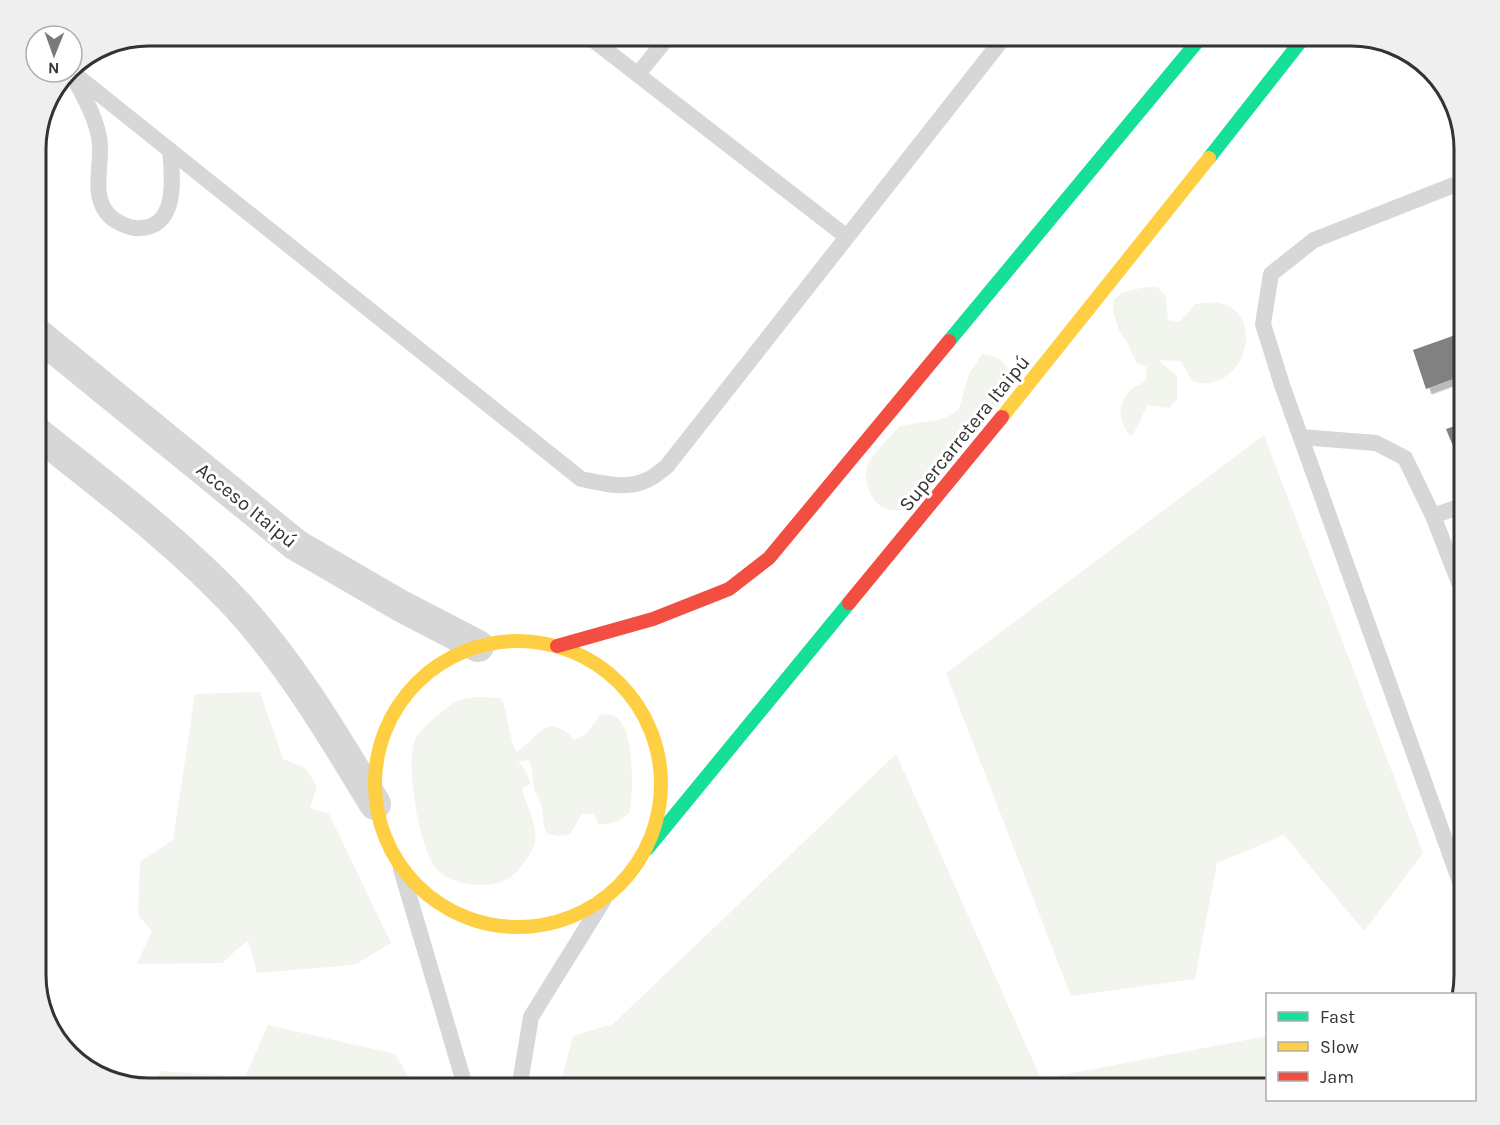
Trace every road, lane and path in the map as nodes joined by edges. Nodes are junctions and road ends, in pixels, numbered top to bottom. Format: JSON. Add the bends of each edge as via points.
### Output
{"nodes":[{"id":1,"x":601,"y":46,"type":"edge"},
{"id":2,"x":661,"y":46,"type":"edge"},
{"id":3,"x":997,"y":46,"type":"edge"},
{"id":4,"x":1194,"y":46,"type":"edge"},
{"id":5,"x":1297,"y":46,"type":"edge"},
{"id":6,"x":638,"y":74,"type":"junction"},
{"id":7,"x":84,"y":82,"type":"edge"},
{"id":8,"x":77,"y":84,"type":"edge"},
{"id":9,"x":170,"y":150,"type":"junction"},
{"id":10,"x":1454,"y":185,"type":"edge"},
{"id":11,"x":847,"y":237,"type":"junction"},
{"id":12,"x":47,"y":342,"type":"edge"},
{"id":13,"x":1301,"y":437,"type":"junction"},
{"id":14,"x":47,"y":441,"type":"edge"},
{"id":15,"x":1454,"y":509,"type":"edge"},
{"id":16,"x":1433,"y":516,"type":"junction"},
{"id":17,"x":1454,"y":570,"type":"edge"},
{"id":18,"x":478,"y":646,"type":"junction"},
{"id":19,"x":557,"y":646,"type":"junction"},
{"id":20,"x":375,"y":804,"type":"junction"},
{"id":21,"x":647,"y":849,"type":"junction"},
{"id":22,"x":1454,"y":860,"type":"edge"},
{"id":23,"x":401,"y":869,"type":"junction"},
{"id":24,"x":603,"y":901,"type":"junction"},
{"id":25,"x":463,"y":1078,"type":"edge"},
{"id":26,"x":521,"y":1078,"type":"edge"}],
"edges":[{"from":1,"to":6,"type":"lane"},
{"from":2,"to":6,"type":"lane"},
{"from":3,"to":11,"type":"lane"},
{"from":4,"to":19,"type":"street","name":"Supercarretera Itaipú","via":[[769,558],[729,589],[653,619]]},
{"from":5,"to":21,"type":"street","name":"Supercarretera Itaipú","via":[[1027,387]]},
{"from":6,"to":11,"type":"lane"},
{"from":7,"to":9,"type":"lane"},
{"from":8,"to":9,"type":"lane","via":[[99,137],[98,194],[107,213],[128,227],[145,228],[160,222],[173,182]]},
{"from":9,"to":11,"type":"lane","via":[[581,478],[609,484],[647,481],[667,466]]},
{"from":10,"to":13,"type":"lane","via":[[1314,240],[1271,274],[1263,324]]},
{"from":12,"to":18,"type":"street","name":"Acceso Itaipú","via":[[296,545]]},
{"from":13,"to":16,"type":"lane","via":[[1376,443],[1405,458]]},
{"from":13,"to":22,"type":"lane"},
{"from":14,"to":20,"type":"street","via":[[165,535],[237,606],[306,692]]},
{"from":15,"to":16,"type":"lane"},
{"from":16,"to":17,"type":"lane"},
{"from":18,"to":19,"type":"street","name":"Supercarretera Itaipú","via":[[518,641]]},
{"from":18,"to":20,"type":"street","name":"Supercarretera Itaipú","via":[[441,663],[409,690],[387,724],[375,763]]},
{"from":19,"to":21,"type":"street","name":"Supercarretera Itaipú","via":[[596,663],[628,691],[651,726],[661,767],[661,809]]},
{"from":20,"to":23,"type":"street","name":"Supercarretera Itaipú","via":[[384,838]]},
{"from":21,"to":24,"type":"street","name":"Supercarretera Itaipú","via":[[628,878]]},
{"from":23,"to":24,"type":"street","name":"Supercarretera Itaipú","via":[[433,901],[473,921],[495,925],[518,928],[562,921]]},
{"from":23,"to":25,"type":"lane"},
{"from":24,"to":26,"type":"lane","via":[[531,1017]]}]}
